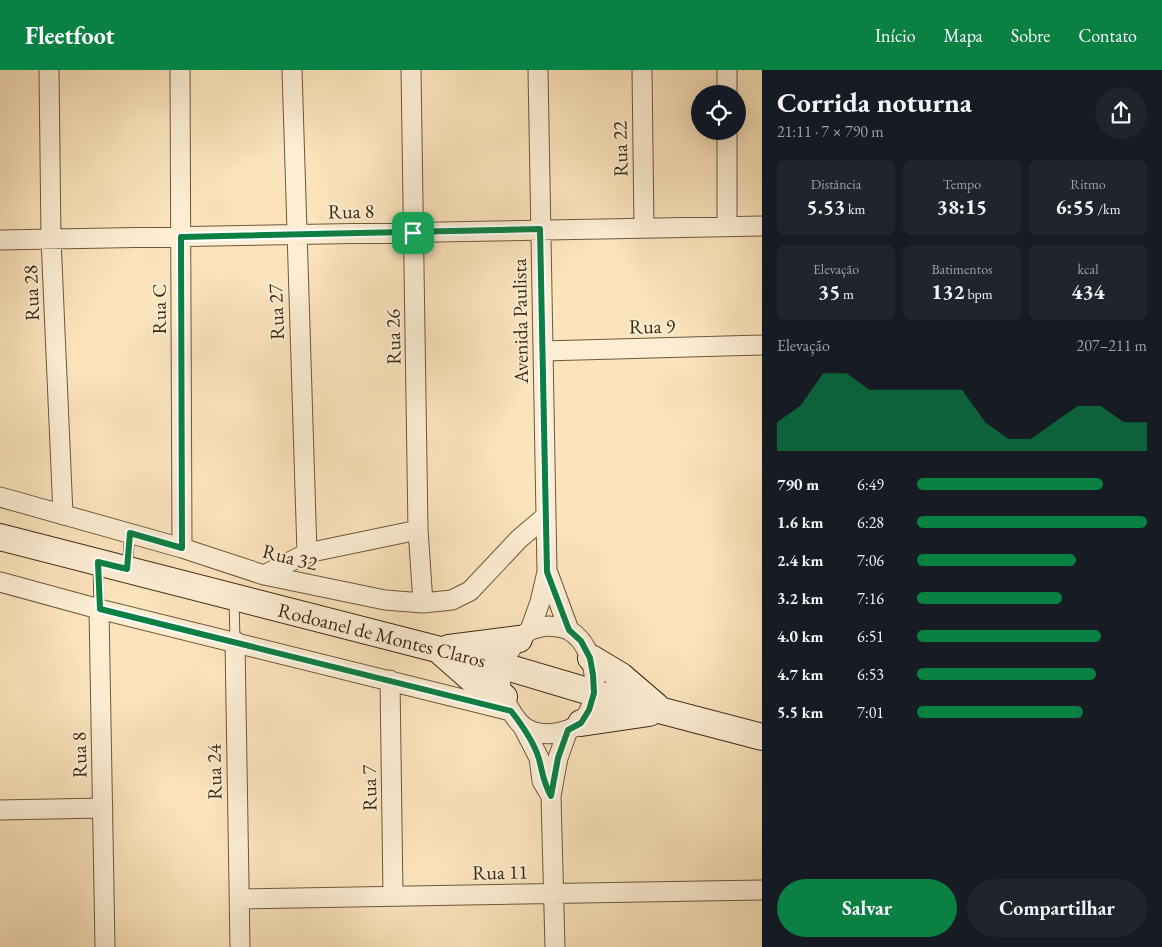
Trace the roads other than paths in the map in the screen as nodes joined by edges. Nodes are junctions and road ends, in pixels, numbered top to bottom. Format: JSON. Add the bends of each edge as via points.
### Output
{"nodes":[{"id":1,"x":49,"y":70,"type":"edge"},
{"id":2,"x":180,"y":70,"type":"edge"},
{"id":3,"x":292,"y":70,"type":"edge"},
{"id":4,"x":411,"y":70,"type":"edge"},
{"id":5,"x":538,"y":70,"type":"edge"},
{"id":6,"x":642,"y":70,"type":"edge"},
{"id":7,"x":727,"y":70,"type":"edge"},
{"id":8,"x":727,"y":85,"type":"edge"},
{"id":9,"x":727,"y":140,"type":"edge"},
{"id":10,"x":762,"y":226,"type":"edge"},
{"id":11,"x":727,"y":227,"type":"junction"},
{"id":12,"x":644,"y":228,"type":"junction"},
{"id":13,"x":540,"y":229,"type":"junction"},
{"id":14,"x":413,"y":233,"type":"junction"},
{"id":15,"x":296,"y":234,"type":"junction"},
{"id":16,"x":181,"y":237,"type":"junction"},
{"id":17,"x":51,"y":239,"type":"junction"},
{"id":18,"x":0,"y":240,"type":"edge"},
{"id":19,"x":762,"y":346,"type":"edge"},
{"id":20,"x":543,"y":351,"type":"junction"},
{"id":21,"x":0,"y":497,"type":"edge"},
{"id":22,"x":63,"y":515,"type":"junction"},
{"id":23,"x":546,"y":516,"type":"junction"},
{"id":24,"x":418,"y":530,"type":"junction"},
{"id":25,"x":130,"y":533,"type":"junction"},
{"id":26,"x":0,"y":537,"type":"edge"},
{"id":27,"x":182,"y":548,"type":"junction"},
{"id":28,"x":307,"y":553,"type":"junction"},
{"id":29,"x":98,"y":562,"type":"junction"},
{"id":30,"x":127,"y":569,"type":"junction"},
{"id":31,"x":547,"y":572,"type":"junction"},
{"id":32,"x":264,"y":575,"type":"junction"},
{"id":33,"x":0,"y":582,"type":"edge"},
{"id":34,"x":234,"y":597,"type":"junction"},
{"id":35,"x":423,"y":603,"type":"junction"},
{"id":36,"x":100,"y":609,"type":"junction"},
{"id":37,"x":569,"y":630,"type":"junction"},
{"id":38,"x":525,"y":635,"type":"junction"},
{"id":39,"x":235,"y":641,"type":"junction"},
{"id":40,"x":438,"y":649,"type":"junction"},
{"id":41,"x":590,"y":658,"type":"junction"},
{"id":42,"x":503,"y":666,"type":"junction"},
{"id":43,"x":390,"y":680,"type":"junction"},
{"id":44,"x":594,"y":693,"type":"junction"},
{"id":45,"x":507,"y":704,"type":"junction"},
{"id":46,"x":662,"y":711,"type":"junction"},
{"id":47,"x":523,"y":727,"type":"junction"},
{"id":48,"x":574,"y":727,"type":"junction"},
{"id":49,"x":762,"y":737,"type":"edge"},
{"id":50,"x":551,"y":796,"type":"junction"},
{"id":51,"x":103,"y":808,"type":"junction"},
{"id":52,"x":0,"y":810,"type":"edge"},
{"id":53,"x":762,"y":890,"type":"edge"},
{"id":54,"x":554,"y":893,"type":"junction"},
{"id":55,"x":393,"y":896,"type":"junction"},
{"id":56,"x":239,"y":898,"type":"junction"},
{"id":57,"x":105,"y":947,"type":"edge"},
{"id":58,"x":240,"y":947,"type":"edge"},
{"id":59,"x":554,"y":947,"type":"edge"}],
"edges":[{"from":1,"to":17,"type":"street","name":"Rua 28"},
{"from":2,"to":16,"type":"street","name":"Rua C"},
{"from":3,"to":15,"type":"street","name":"Rua 27"},
{"from":4,"to":14,"type":"street","name":"Rua 26"},
{"from":5,"to":13,"type":"street","name":"Avenida Paulista"},
{"from":6,"to":12,"type":"street","name":"Rua 22"},
{"from":7,"to":8,"type":"street"},
{"from":9,"to":11,"type":"street"},
{"from":10,"to":11,"type":"street","name":"Rua 8"},
{"from":11,"to":12,"type":"street","name":"Rua 8"},
{"from":12,"to":13,"type":"street","name":"Rua 8"},
{"from":13,"to":14,"type":"street","name":"Rua 8"},
{"from":13,"to":20,"type":"street","name":"Avenida Paulista"},
{"from":14,"to":15,"type":"street","name":"Rua 8"},
{"from":14,"to":24,"type":"street","name":"Rua 26"},
{"from":15,"to":16,"type":"street","name":"Rua 8"},
{"from":15,"to":28,"type":"street","name":"Rua 27"},
{"from":16,"to":17,"type":"street","name":"Rua 8"},
{"from":16,"to":27,"type":"street","name":"Rua C"},
{"from":17,"to":18,"type":"street","name":"Rua 8"},
{"from":17,"to":22,"type":"street","name":"Rua 28"},
{"from":19,"to":20,"type":"street","name":"Rua 9"},
{"from":20,"to":23,"type":"street","name":"Avenida Paulista"},
{"from":21,"to":22,"type":"street","name":"Rua 32"},
{"from":22,"to":25,"type":"street","name":"Rua 32"},
{"from":23,"to":31,"type":"street","name":"Avenida Paulista"},
{"from":23,"to":35,"type":"street","name":"Rua 32","via":[[519,539],[470,591],[452,600]]},
{"from":24,"to":28,"type":"street"},
{"from":24,"to":35,"type":"street","name":"Rua 26"},
{"from":25,"to":27,"type":"street","name":"Rua 32"},
{"from":25,"to":30,"type":"lane"},
{"from":26,"to":29,"type":"main road","name":"Rodoanel de Montes Claros"},
{"from":27,"to":32,"type":"street","name":"Rua 32"},
{"from":28,"to":32,"type":"street"},
{"from":29,"to":30,"type":"main road","name":"Rodoanel de Montes Claros"},
{"from":29,"to":36,"type":"lane","name":"Rua 8"},
{"from":30,"to":34,"type":"main road","name":"Rodoanel de Montes Claros"},
{"from":31,"to":37,"type":"street","name":"Avenida Paulista"},
{"from":31,"to":38,"type":"street","name":"Avenida Paulista","via":[[540,602]]},
{"from":32,"to":35,"type":"street","name":"Rua 32","via":[[385,600]]},
{"from":33,"to":36,"type":"street"},
{"from":34,"to":39,"type":"lane","name":"Rua 24"},
{"from":34,"to":40,"type":"main road","name":"Rodoanel de Montes Claros"},
{"from":36,"to":39,"type":"street"},
{"from":36,"to":51,"type":"street","name":"Rua 8"},
{"from":37,"to":38,"type":"street","via":[[548,626]]},
{"from":37,"to":41,"type":"street","name":"Avenida Paulista","via":[[581,641]]},
{"from":38,"to":40,"type":"main road"},
{"from":38,"to":42,"type":"street","name":"Avenida Paulista","via":[[509,652]]},
{"from":39,"to":43,"type":"street"},
{"from":39,"to":56,"type":"street","name":"Rua 24"},
{"from":40,"to":42,"type":"main road","name":"Rodoanel de Montes Claros"},
{"from":40,"to":45,"type":"main road","via":[[475,682]]},
{"from":41,"to":44,"type":"street"},
{"from":41,"to":46,"type":"main road","via":[[621,676]]},
{"from":42,"to":44,"type":"main road","name":"Rodoanel de Montes Claros"},
{"from":42,"to":45,"type":"street"},
{"from":43,"to":45,"type":"street"},
{"from":43,"to":55,"type":"street","name":"Rua 7"},
{"from":44,"to":46,"type":"main road","name":"Rodoanel de Montes Claros"},
{"from":44,"to":48,"type":"street","via":[[589,710]]},
{"from":45,"to":47,"type":"street"},
{"from":46,"to":48,"type":"main road"},
{"from":46,"to":49,"type":"main road","name":"Rodoanel de Montes Claros"},
{"from":47,"to":48,"type":"street","via":[[547,734]]},
{"from":47,"to":50,"type":"street","via":[[539,758],[542,781]]},
{"from":48,"to":50,"type":"street","via":[[558,758]]},
{"from":50,"to":54,"type":"street"},
{"from":51,"to":52,"type":"street"},
{"from":51,"to":57,"type":"street","name":"Rua 8"},
{"from":53,"to":54,"type":"street","name":"Rua 11"},
{"from":54,"to":55,"type":"street","name":"Rua 11"},
{"from":54,"to":59,"type":"street"},
{"from":55,"to":56,"type":"street","name":"Rua 11"},
{"from":56,"to":58,"type":"street","name":"Rua 24"}]}
